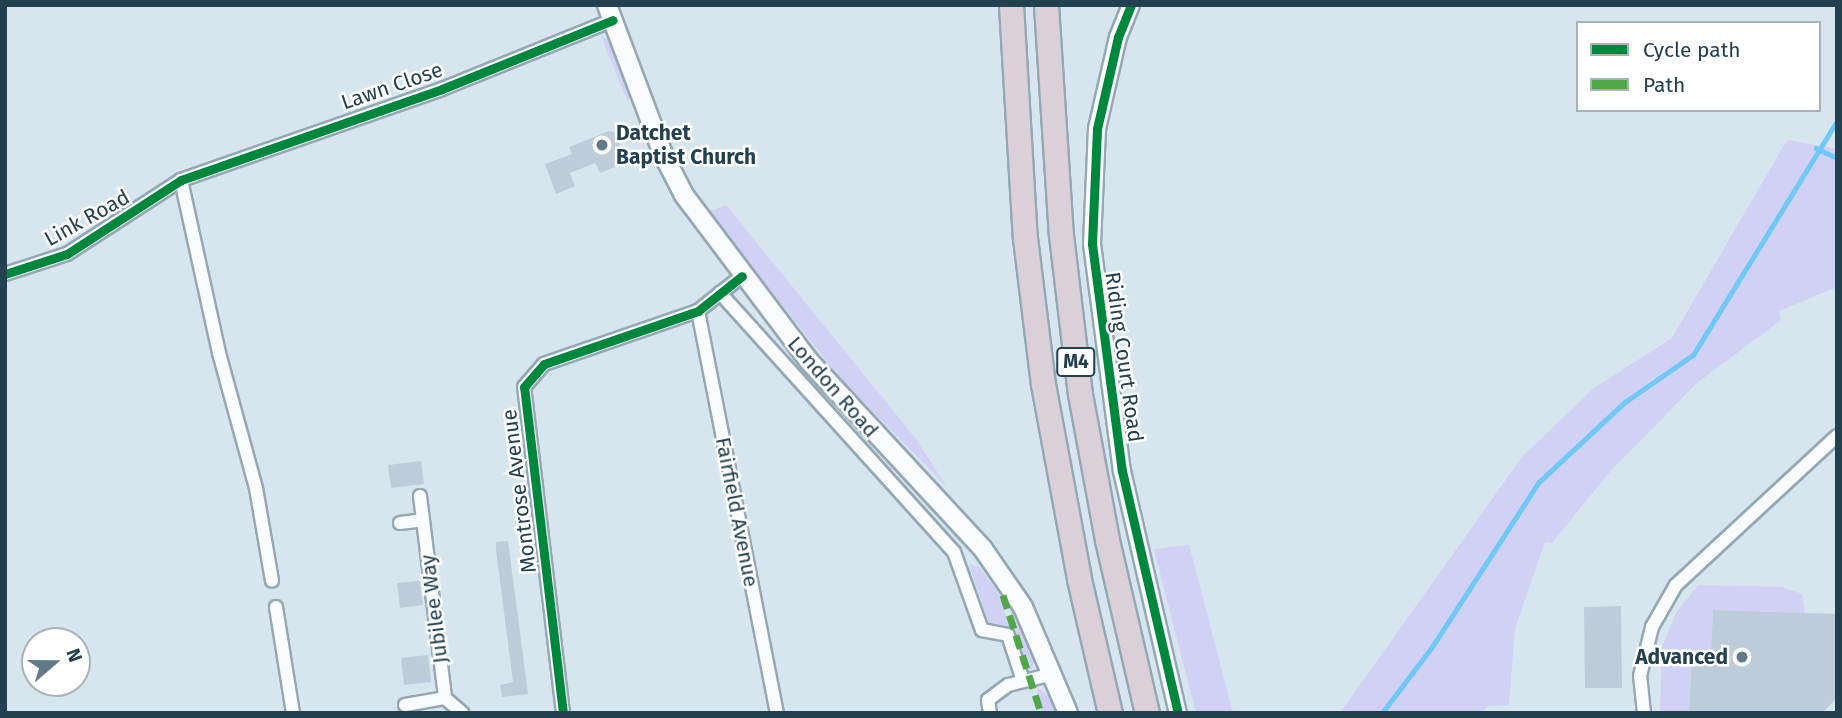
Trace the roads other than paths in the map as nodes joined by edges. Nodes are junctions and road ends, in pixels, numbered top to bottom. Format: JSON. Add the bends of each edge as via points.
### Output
{"nodes":[{"id":1,"x":1011,"y":5,"type":"edge"},
{"id":2,"x":1046,"y":5,"type":"edge"},
{"id":3,"x":1131,"y":5,"type":"edge"},
{"id":4,"x":610,"y":13,"type":"edge"},
{"id":5,"x":181,"y":180,"type":"junction"},
{"id":6,"x":5,"y":274,"type":"edge"},
{"id":7,"x":742,"y":276,"type":"junction"},
{"id":8,"x":720,"y":293,"type":"junction"},
{"id":9,"x":698,"y":311,"type":"junction"},
{"id":10,"x":1837,"y":436,"type":"edge"},
{"id":11,"x":420,"y":496,"type":"dead end"},
{"id":12,"x":423,"y":520,"type":"junction"},
{"id":13,"x":400,"y":523,"type":"dead end"},
{"id":14,"x":272,"y":581,"type":"dead end"},
{"id":15,"x":276,"y":607,"type":"dead end"},
{"id":16,"x":1053,"y":674,"type":"junction"},
{"id":17,"x":1023,"y":681,"type":"junction"},
{"id":18,"x":445,"y":698,"type":"junction"},
{"id":19,"x":405,"y":705,"type":"dead end"},
{"id":20,"x":462,"y":711,"type":"edge"},
{"id":21,"x":293,"y":713,"type":"edge"},
{"id":22,"x":564,"y":713,"type":"edge"},
{"id":23,"x":777,"y":713,"type":"edge"},
{"id":24,"x":990,"y":713,"type":"edge"},
{"id":25,"x":1068,"y":713,"type":"edge"},
{"id":26,"x":1110,"y":713,"type":"edge"},
{"id":27,"x":1147,"y":713,"type":"edge"},
{"id":28,"x":1178,"y":713,"type":"edge"},
{"id":29,"x":1644,"y":713,"type":"edge"}],
"edges":[{"from":1,"to":26,"type":"highway","number":"M4","via":[[1024,225],[1043,384],[1069,530]]},
{"from":2,"to":27,"type":"highway","number":"M4","via":[[1061,235],[1080,394],[1107,540]]},
{"from":3,"to":28,"type":"street","name":"Riding Court Road","via":[[1118,37],[1097,130],[1092,244],[1122,471]]},
{"from":4,"to":5,"type":"street","name":"Lawn Close","via":[[442,89]]},
{"from":4,"to":7,"type":"main road","name":"London Road","via":[[678,184]]},
{"from":5,"to":6,"type":"street","name":"Link Road","via":[[67,254]]},
{"from":5,"to":14,"type":"street","via":[[219,353],[256,488]]},
{"from":7,"to":8,"type":"street","name":"Montrose Avenue"},
{"from":7,"to":16,"type":"main road","name":"London Road","via":[[859,418],[983,549],[1023,607]]},
{"from":8,"to":9,"type":"street","name":"Montrose Avenue"},
{"from":8,"to":17,"type":"street","via":[[954,552],[982,630],[1008,635]]},
{"from":9,"to":22,"type":"street","name":"Montrose Avenue","via":[[544,364],[524,387]]},
{"from":9,"to":23,"type":"street","name":"Fairfield Avenue"},
{"from":10,"to":29,"type":"street","via":[[1676,585],[1652,627],[1643,664]]},
{"from":11,"to":12,"type":"street","name":"Jubilee Way"},
{"from":12,"to":13,"type":"street"},
{"from":12,"to":18,"type":"street","name":"Jubilee Way"},
{"from":15,"to":21,"type":"street"},
{"from":16,"to":17,"type":"street"},
{"from":16,"to":25,"type":"main road","name":"London Road"},
{"from":17,"to":24,"type":"street","via":[[988,699]]},
{"from":18,"to":19,"type":"street"},
{"from":18,"to":20,"type":"street"}]}
